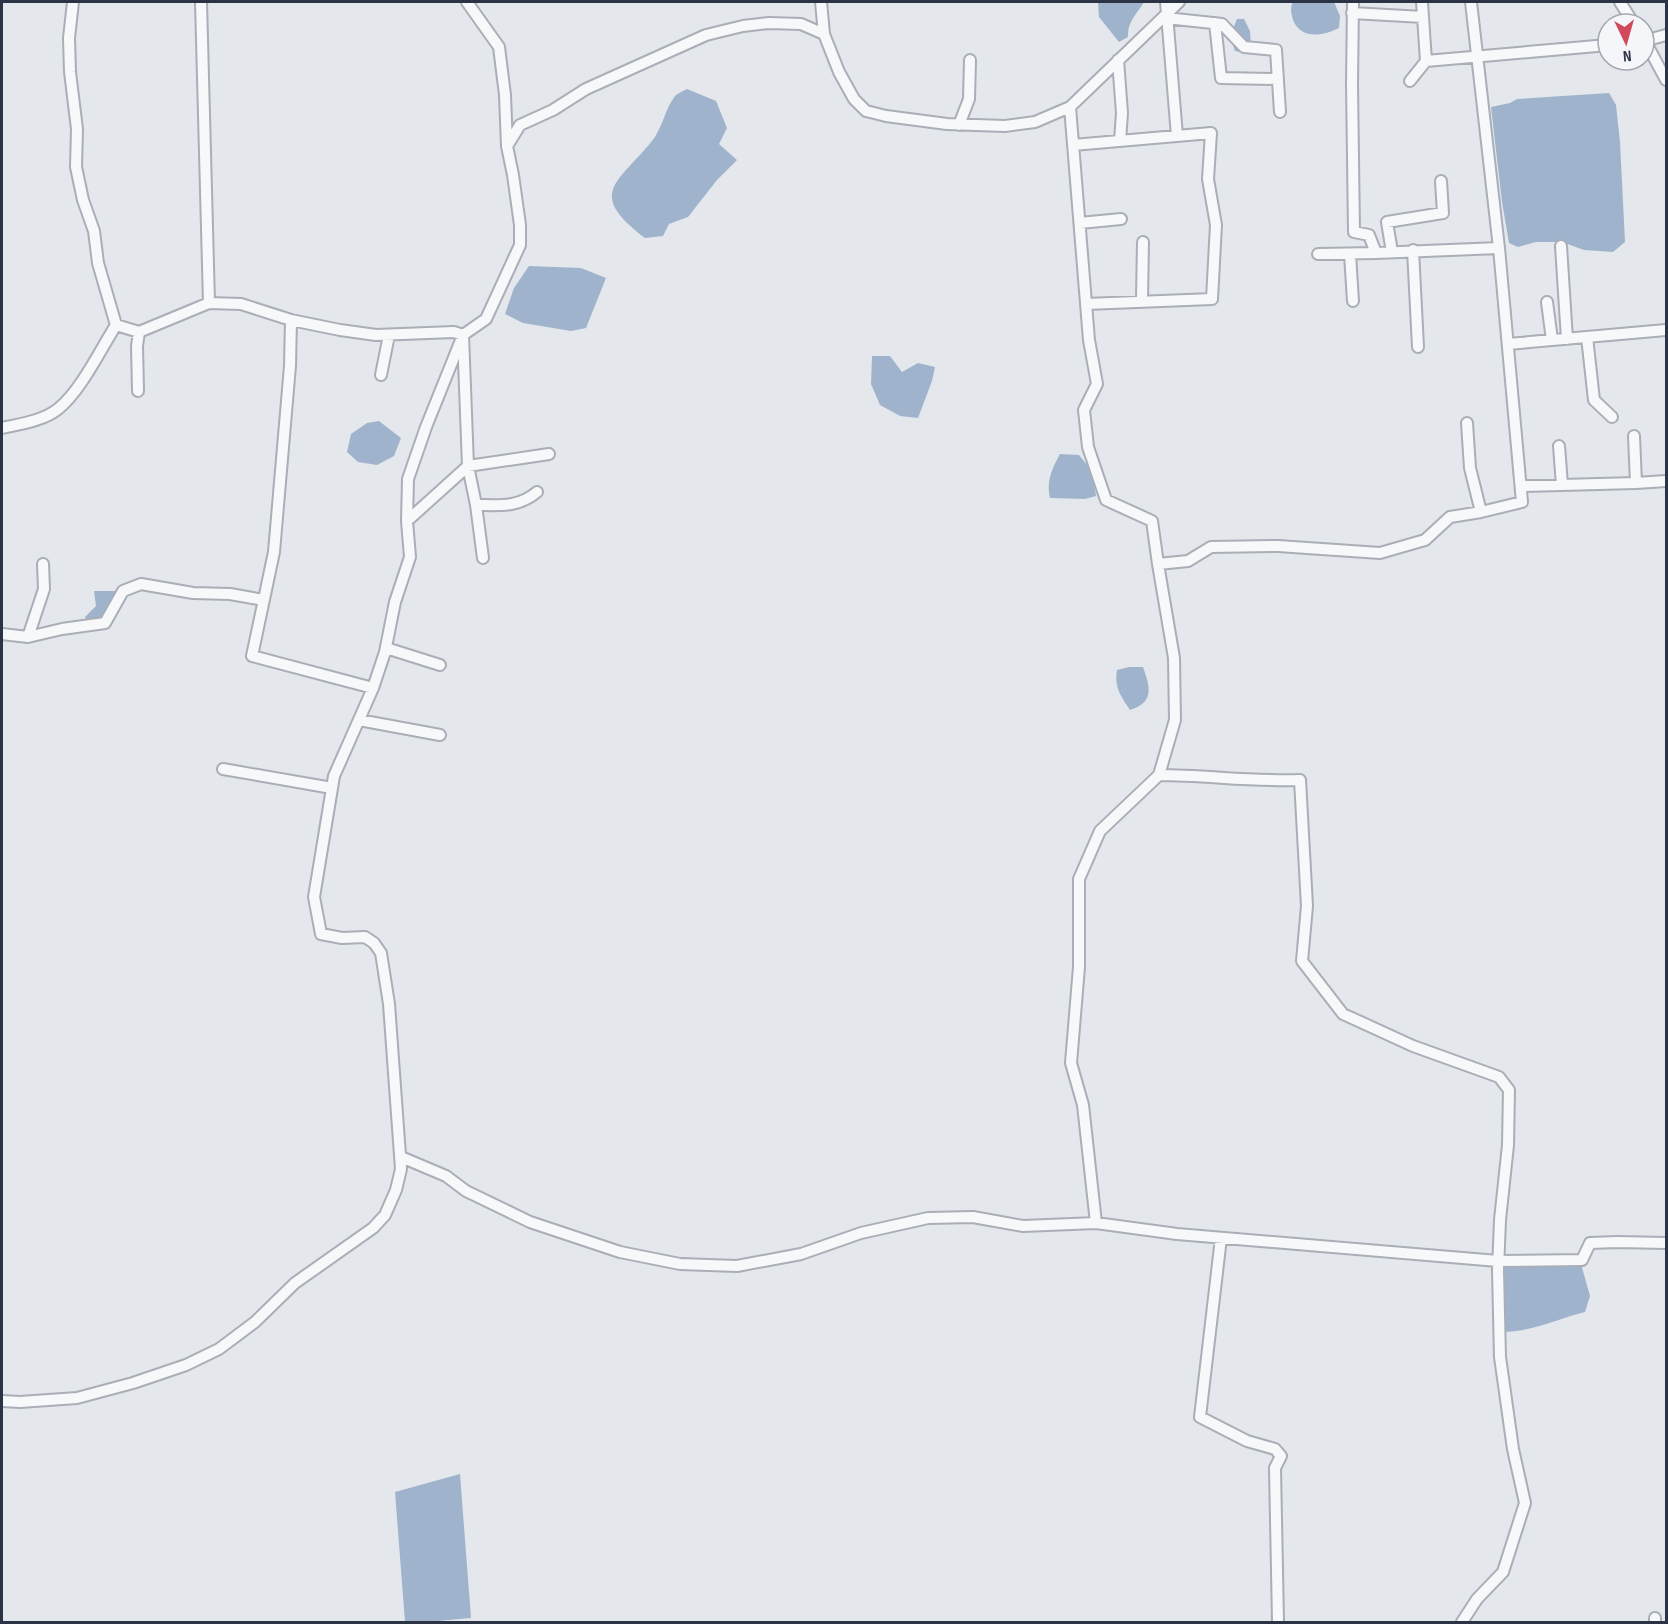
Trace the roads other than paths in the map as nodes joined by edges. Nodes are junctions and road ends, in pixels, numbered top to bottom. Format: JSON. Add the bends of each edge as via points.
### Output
{"nodes":[{"id":1,"x":73,"y":2,"type":"edge"},
{"id":2,"x":201,"y":2,"type":"edge"},
{"id":3,"x":467,"y":2,"type":"edge"},
{"id":4,"x":821,"y":2,"type":"edge"},
{"id":5,"x":1166,"y":2,"type":"edge"},
{"id":6,"x":1179,"y":2,"type":"edge"},
{"id":7,"x":1353,"y":2,"type":"edge"},
{"id":8,"x":1422,"y":2,"type":"edge"},
{"id":9,"x":1471,"y":2,"type":"edge"},
{"id":10,"x":1353,"y":13,"type":"junction"},
{"id":11,"x":1166,"y":16,"type":"junction"},
{"id":12,"x":1423,"y":17,"type":"junction"},
{"id":13,"x":1215,"y":23,"type":"junction"},
{"id":14,"x":824,"y":34,"type":"junction"},
{"id":15,"x":1596,"y":46,"type":"edge"},
{"id":16,"x":1477,"y":56,"type":"junction"},
{"id":17,"x":970,"y":60,"type":"dead end"},
{"id":18,"x":1118,"y":60,"type":"junction"},
{"id":19,"x":1426,"y":61,"type":"junction"},
{"id":20,"x":1656,"y":62,"type":"edge"},
{"id":21,"x":1278,"y":79,"type":"junction"},
{"id":22,"x":1666,"y":80,"type":"edge"},
{"id":23,"x":1410,"y":81,"type":"dead end"},
{"id":24,"x":1070,"y":107,"type":"junction"},
{"id":25,"x":1280,"y":112,"type":"dead end"},
{"id":26,"x":959,"y":124,"type":"junction"},
{"id":27,"x":1177,"y":136,"type":"junction"},
{"id":28,"x":1120,"y":141,"type":"junction"},
{"id":29,"x":1073,"y":144,"type":"junction"},
{"id":30,"x":507,"y":146,"type":"junction"},
{"id":31,"x":1441,"y":181,"type":"dead end"},
{"id":32,"x":1121,"y":219,"type":"dead end"},
{"id":33,"x":1080,"y":223,"type":"junction"},
{"id":34,"x":1143,"y":242,"type":"dead end"},
{"id":35,"x":1561,"y":246,"type":"dead end"},
{"id":36,"x":1499,"y":248,"type":"junction"},
{"id":37,"x":1413,"y":250,"type":"junction"},
{"id":38,"x":1392,"y":252,"type":"junction"},
{"id":39,"x":1376,"y":253,"type":"junction"},
{"id":40,"x":1318,"y":254,"type":"dead end"},
{"id":41,"x":1350,"y":254,"type":"junction"},
{"id":42,"x":1142,"y":299,"type":"dead end"},
{"id":43,"x":1353,"y":301,"type":"dead end"},
{"id":44,"x":1547,"y":302,"type":"dead end"},
{"id":45,"x":209,"y":303,"type":"junction"},
{"id":46,"x":1086,"y":304,"type":"junction"},
{"id":47,"x":291,"y":320,"type":"junction"},
{"id":48,"x":116,"y":325,"type":"junction"},
{"id":49,"x":1666,"y":330,"type":"edge"},
{"id":50,"x":139,"y":332,"type":"junction"},
{"id":51,"x":389,"y":335,"type":"junction"},
{"id":52,"x":463,"y":335,"type":"junction"},
{"id":53,"x":1587,"y":337,"type":"junction"},
{"id":54,"x":1567,"y":339,"type":"junction"},
{"id":55,"x":1552,"y":340,"type":"junction"},
{"id":56,"x":1508,"y":345,"type":"junction"},
{"id":57,"x":1418,"y":348,"type":"dead end"},
{"id":58,"x":381,"y":375,"type":"dead end"},
{"id":59,"x":138,"y":392,"type":"dead end"},
{"id":60,"x":1612,"y":417,"type":"dead end"},
{"id":61,"x":1467,"y":423,"type":"dead end"},
{"id":62,"x":2,"y":428,"type":"edge"},
{"id":63,"x":1634,"y":436,"type":"dead end"},
{"id":64,"x":1559,"y":446,"type":"dead end"},
{"id":65,"x":549,"y":454,"type":"dead end"},
{"id":66,"x":468,"y":466,"type":"junction"},
{"id":67,"x":1666,"y":481,"type":"edge"},
{"id":68,"x":1636,"y":483,"type":"junction"},
{"id":69,"x":1562,"y":485,"type":"junction"},
{"id":70,"x":1521,"y":486,"type":"junction"},
{"id":71,"x":537,"y":492,"type":"dead end"},
{"id":72,"x":476,"y":505,"type":"junction"},
{"id":73,"x":1481,"y":512,"type":"junction"},
{"id":74,"x":406,"y":521,"type":"junction"},
{"id":75,"x":483,"y":558,"type":"dead end"},
{"id":76,"x":43,"y":564,"type":"dead end"},
{"id":77,"x":1158,"y":564,"type":"junction"},
{"id":78,"x":264,"y":600,"type":"junction"},
{"id":79,"x":2,"y":634,"type":"edge"},
{"id":80,"x":28,"y":637,"type":"junction"},
{"id":81,"x":386,"y":648,"type":"junction"},
{"id":82,"x":440,"y":665,"type":"dead end"},
{"id":83,"x":373,"y":688,"type":"junction"},
{"id":84,"x":359,"y":720,"type":"junction"},
{"id":85,"x":440,"y":735,"type":"dead end"},
{"id":86,"x":223,"y":769,"type":"dead end"},
{"id":87,"x":1159,"y":775,"type":"junction"},
{"id":88,"x":332,"y":788,"type":"junction"},
{"id":89,"x":401,"y":1157,"type":"junction"},
{"id":90,"x":1096,"y":1223,"type":"junction"},
{"id":91,"x":1221,"y":1238,"type":"junction"},
{"id":92,"x":1666,"y":1243,"type":"edge"},
{"id":93,"x":1498,"y":1261,"type":"junction"},
{"id":94,"x":2,"y":1401,"type":"edge"},
{"id":95,"x":1278,"y":1623,"type":"edge"},
{"id":96,"x":1462,"y":1623,"type":"edge"}],
"edges":[{"from":1,"to":48,"type":"street","via":[[69,49],[77,129],[76,167]]},
{"from":2,"to":45,"type":"street"},
{"from":3,"to":30,"type":"street","via":[[499,47]]},
{"from":4,"to":14,"type":"street"},
{"from":5,"to":11,"type":"street"},
{"from":6,"to":11,"type":"street"},
{"from":7,"to":10,"type":"street"},
{"from":8,"to":12,"type":"street"},
{"from":9,"to":16,"type":"street"},
{"from":10,"to":12,"type":"street"},
{"from":10,"to":39,"type":"street","via":[[1354,232],[1369,235]]},
{"from":11,"to":13,"type":"street"},
{"from":11,"to":18,"type":"street"},
{"from":11,"to":27,"type":"street"},
{"from":12,"to":19,"type":"street"},
{"from":13,"to":21,"type":"street","via":[[1222,24],[1244,47],[1276,50]]},
{"from":13,"to":21,"type":"street","via":[[1221,78]]},
{"from":14,"to":26,"type":"street","via":[[839,72],[854,99],[866,111]]},
{"from":14,"to":30,"type":"street","via":[[801,24],[769,23],[706,35],[586,89],[520,125]]},
{"from":15,"to":16,"type":"street"},
{"from":16,"to":19,"type":"street"},
{"from":16,"to":36,"type":"street"},
{"from":17,"to":26,"type":"street","via":[[969,99]]},
{"from":18,"to":24,"type":"street"},
{"from":18,"to":28,"type":"street"},
{"from":19,"to":23,"type":"street"},
{"from":20,"to":22,"type":"street"},
{"from":21,"to":25,"type":"street"},
{"from":24,"to":26,"type":"street","via":[[1035,122],[1005,126]]},
{"from":24,"to":29,"type":"street"},
{"from":27,"to":28,"type":"street"},
{"from":27,"to":46,"type":"street","via":[[1211,133],[1208,178],[1216,225],[1212,299]]},
{"from":28,"to":29,"type":"street"},
{"from":29,"to":33,"type":"street"},
{"from":30,"to":52,"type":"street","via":[[518,205],[520,245],[486,320]]},
{"from":31,"to":38,"type":"street","via":[[1443,213],[1387,222]]},
{"from":32,"to":33,"type":"street"},
{"from":33,"to":46,"type":"street"},
{"from":34,"to":42,"type":"street"},
{"from":35,"to":54,"type":"street"},
{"from":36,"to":37,"type":"street"},
{"from":36,"to":56,"type":"street"},
{"from":37,"to":38,"type":"street"},
{"from":37,"to":57,"type":"street"},
{"from":38,"to":39,"type":"street"},
{"from":39,"to":41,"type":"street"},
{"from":40,"to":41,"type":"street"},
{"from":41,"to":43,"type":"street"},
{"from":44,"to":55,"type":"street"},
{"from":45,"to":47,"type":"street","via":[[241,304]]},
{"from":45,"to":50,"type":"street"},
{"from":46,"to":77,"type":"street","via":[[1097,384],[1084,410],[1088,447],[1106,500],[1152,521]]},
{"from":47,"to":51,"type":"street"},
{"from":47,"to":78,"type":"street","via":[[281,480],[274,552]]},
{"from":48,"to":50,"type":"street"},
{"from":48,"to":62,"type":"street","via":[[76,389],[58,409],[32,421]]},
{"from":49,"to":53,"type":"street"},
{"from":50,"to":59,"type":"street"},
{"from":51,"to":52,"type":"street"},
{"from":51,"to":58,"type":"street"},
{"from":52,"to":66,"type":"street"},
{"from":52,"to":74,"type":"street","via":[[414,456],[408,479]]},
{"from":53,"to":54,"type":"street"},
{"from":53,"to":60,"type":"street","via":[[1594,400]]},
{"from":54,"to":55,"type":"street"},
{"from":55,"to":56,"type":"street"},
{"from":56,"to":70,"type":"street"},
{"from":61,"to":73,"type":"street","via":[[1470,468]]},
{"from":63,"to":68,"type":"street"},
{"from":64,"to":69,"type":"street"},
{"from":65,"to":66,"type":"street"},
{"from":66,"to":72,"type":"street"},
{"from":66,"to":74,"type":"street"},
{"from":67,"to":68,"type":"street"},
{"from":68,"to":69,"type":"street"},
{"from":69,"to":70,"type":"street"},
{"from":70,"to":73,"type":"street","via":[[1522,502]]},
{"from":71,"to":72,"type":"street","via":[[527,501],[514,504]]},
{"from":72,"to":75,"type":"street"},
{"from":73,"to":77,"type":"street","via":[[1450,517],[1425,540],[1380,553],[1278,546],[1211,547],[1188,561]]},
{"from":74,"to":81,"type":"street","via":[[410,557],[395,602]]},
{"from":76,"to":80,"type":"street","via":[[44,589]]},
{"from":77,"to":87,"type":"street","via":[[1174,658],[1175,720]]},
{"from":78,"to":80,"type":"street","via":[[141,584],[123,591],[105,623]]},
{"from":78,"to":83,"type":"street","via":[[252,656]]},
{"from":79,"to":80,"type":"street"},
{"from":81,"to":82,"type":"street"},
{"from":81,"to":83,"type":"street"},
{"from":83,"to":84,"type":"street"},
{"from":84,"to":85,"type":"street"},
{"from":84,"to":88,"type":"street"},
{"from":86,"to":88,"type":"street"},
{"from":87,"to":90,"type":"street","via":[[1100,831],[1079,879],[1079,967],[1071,1063],[1083,1105]]},
{"from":87,"to":93,"type":"street","via":[[1300,780],[1307,906],[1302,961],[1343,1014],[1413,1046],[1499,1077],[1509,1090]]},
{"from":88,"to":89,"type":"street","via":[[314,897],[321,934],[365,937],[381,953]]},
{"from":89,"to":90,"type":"street","via":[[446,1176],[466,1191],[530,1222],[620,1252],[680,1264],[737,1266],[801,1254],[861,1233],[928,1218],[973,1217],[1023,1226]]},
{"from":89,"to":94,"type":"street","via":[[396,1190],[386,1215],[295,1283],[255,1322],[219,1349],[186,1365],[77,1398]]},
{"from":90,"to":91,"type":"street"},
{"from":91,"to":93,"type":"street"},
{"from":91,"to":95,"type":"street","via":[[1200,1417],[1247,1441],[1275,1449],[1281,1456],[1275,1468]]},
{"from":92,"to":93,"type":"street","via":[[1590,1244],[1582,1260]]},
{"from":93,"to":96,"type":"street","via":[[1500,1357],[1525,1503],[1503,1572],[1476,1599]]}]}
